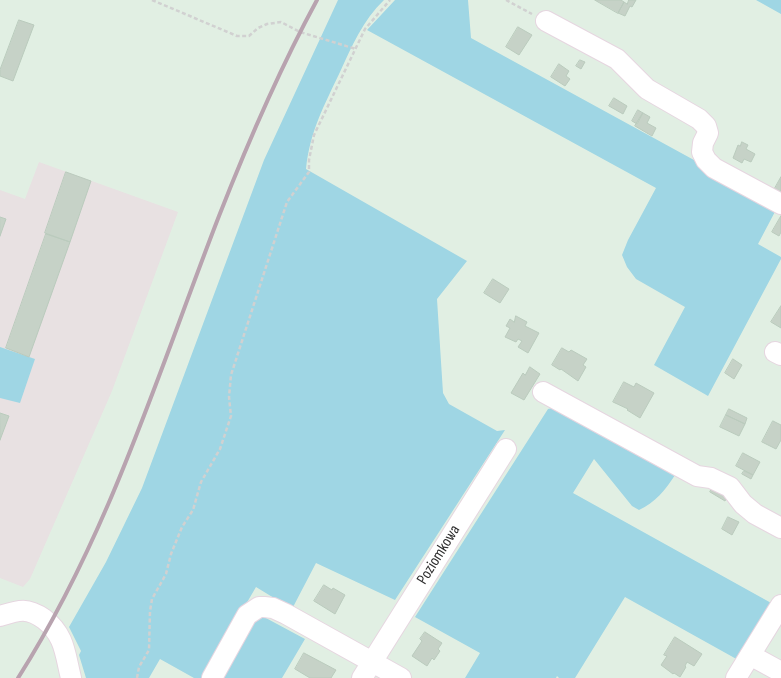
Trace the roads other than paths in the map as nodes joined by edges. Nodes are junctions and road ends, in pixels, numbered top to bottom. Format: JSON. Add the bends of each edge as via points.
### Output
{"nodes":[{"id":1,"x":546,"y":21,"type":"road end"},
{"id":2,"x":781,"y":204,"type":"edge"},
{"id":3,"x":542,"y":392,"type":"dead end"},
{"id":4,"x":506,"y":449,"type":"dead end"},
{"id":5,"x":781,"y":528,"type":"edge"},
{"id":6,"x":781,"y":605,"type":"edge"},
{"id":7,"x":0,"y":616,"type":"edge"},
{"id":8,"x":750,"y":655,"type":"junction"},
{"id":9,"x":372,"y":661,"type":"junction"},
{"id":10,"x":781,"y":672,"type":"edge"},
{"id":11,"x":71,"y":678,"type":"edge"},
{"id":12,"x":212,"y":678,"type":"edge"},
{"id":13,"x":362,"y":678,"type":"edge"},
{"id":14,"x":401,"y":678,"type":"edge"},
{"id":15,"x":736,"y":678,"type":"edge"}],
"edges":[{"from":1,"to":2,"type":"street","via":[[617,59],[647,89],[699,119],[708,133],[702,152],[706,160],[714,168]]},
{"from":3,"to":5,"type":"street","via":[[697,476],[730,487],[743,504]]},
{"from":4,"to":9,"type":"street","name":"Poziomkowa"},
{"from":6,"to":8,"type":"street"},
{"from":7,"to":11,"type":"street","via":[[30,611],[50,624],[61,639]]},
{"from":8,"to":10,"type":"street"},
{"from":8,"to":15,"type":"street"},
{"from":9,"to":12,"type":"street","via":[[286,614],[273,608],[259,607],[247,615]]},
{"from":9,"to":13,"type":"street","name":"Poziomkowa"},
{"from":9,"to":14,"type":"street"}]}
